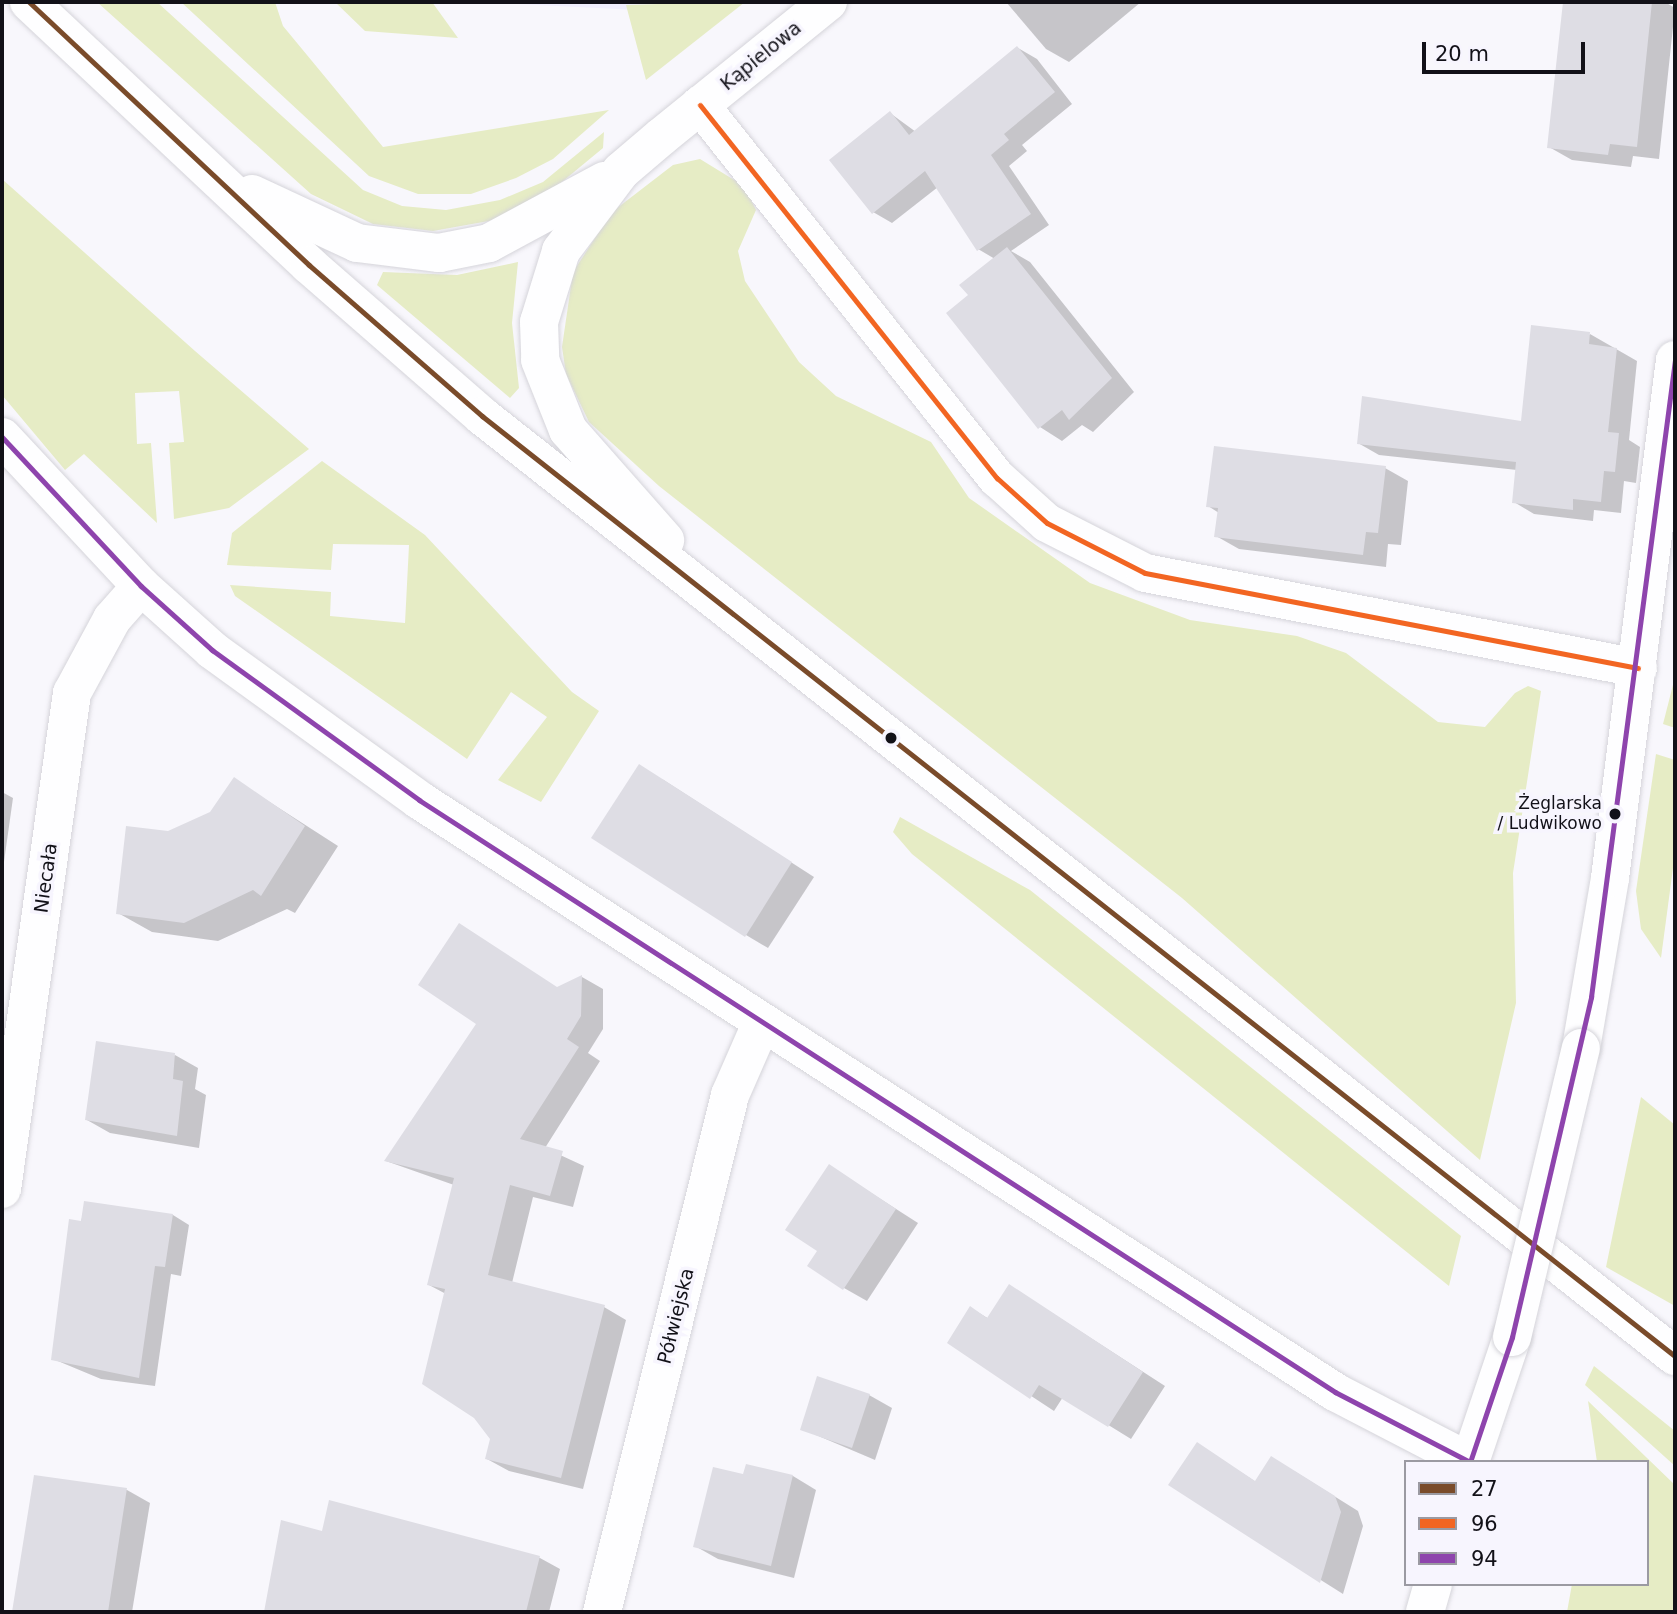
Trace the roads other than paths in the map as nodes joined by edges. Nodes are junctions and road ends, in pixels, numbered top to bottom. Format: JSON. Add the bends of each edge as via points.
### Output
{"nodes":[{"id":1,"x":29,"y":2,"type":"edge"},
{"id":2,"x":828,"y":2,"type":"edge"},
{"id":3,"x":700,"y":105,"type":"junction"},
{"id":4,"x":192,"y":155,"type":"junction"},
{"id":5,"x":621,"y":171,"type":"junction"},
{"id":6,"x":1675,"y":360,"type":"edge"},
{"id":7,"x":2,"y":437,"type":"edge"},
{"id":8,"x":141,"y":586,"type":"junction"},
{"id":9,"x":745,"y":626,"type":"junction"},
{"id":10,"x":1638,"y":668,"type":"junction"},
{"id":11,"x":761,"y":1024,"type":"junction"},
{"id":12,"x":2,"y":1189,"type":"edge"},
{"id":13,"x":1675,"y":1356,"type":"edge"},
{"id":14,"x":1466,"y":1460,"type":"edge"},
{"id":15,"x":1471,"y":1460,"type":"edge"},
{"id":16,"x":1432,"y":1586,"type":"edge"},
{"id":17,"x":603,"y":1612,"type":"edge"},
{"id":18,"x":1425,"y":1612,"type":"edge"}],
"edges":[{"from":1,"to":4,"type":"street"},
{"from":2,"to":3,"type":"street","name":"Kąpielowa"},
{"from":3,"to":5,"type":"street","name":"Kąpielowa"},
{"from":3,"to":10,"type":"street","via":[[998,478],[1058,530],[1144,573]]},
{"from":4,"to":5,"type":"street","via":[[312,224],[356,243],[417,253],[489,243]]},
{"from":4,"to":9,"type":"street","via":[[482,416]]},
{"from":5,"to":9,"type":"street","via":[[561,251],[547,282],[540,360],[568,430]]},
{"from":6,"to":10,"type":"street"},
{"from":7,"to":8,"type":"street"},
{"from":8,"to":11,"type":"street","via":[[221,657],[419,800]]},
{"from":8,"to":12,"type":"street","name":"Niecała","via":[[112,619],[72,693]]},
{"from":9,"to":13,"type":"street"},
{"from":10,"to":15,"type":"street","bridge":true,"via":[[1581,1048],[1512,1337]]},
{"from":11,"to":14,"type":"street","via":[[1335,1392]]},
{"from":11,"to":17,"type":"street","name":"Półwiejska","via":[[730,1095]]},
{"from":16,"to":18,"type":"street"}]}
